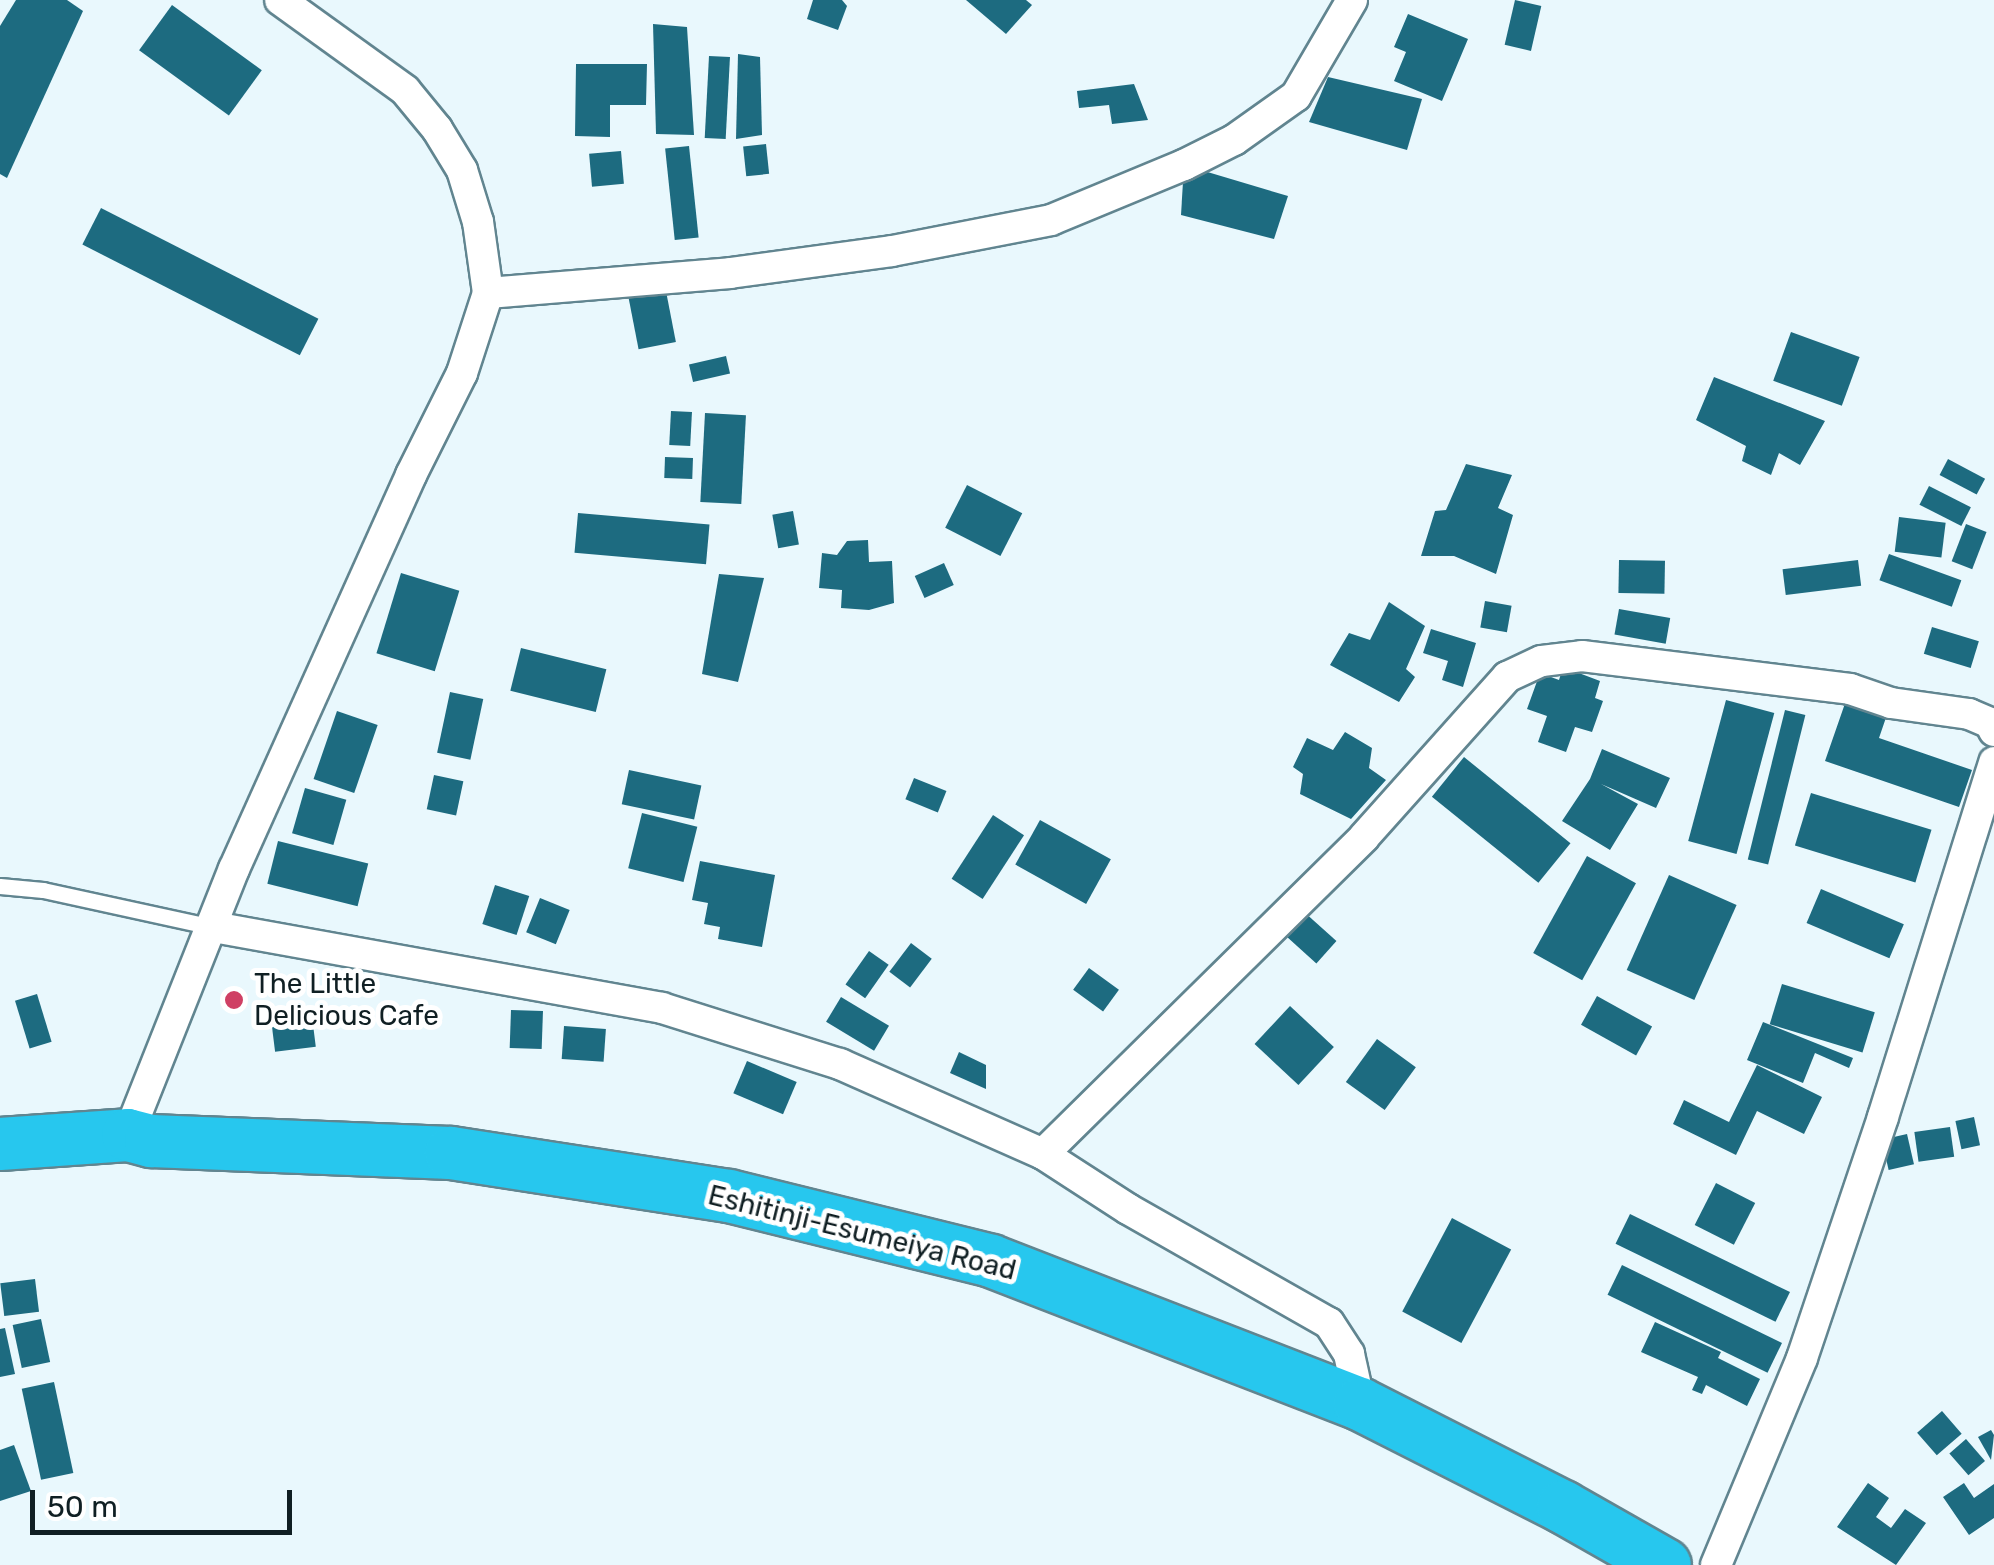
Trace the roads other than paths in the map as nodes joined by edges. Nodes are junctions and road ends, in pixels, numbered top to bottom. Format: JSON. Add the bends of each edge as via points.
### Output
{"nodes":[{"id":1,"x":280,"y":0,"type":"edge"},
{"id":2,"x":1352,"y":0,"type":"edge"},
{"id":3,"x":488,"y":292,"type":"junction"},
{"id":4,"x":1994,"y":731,"type":"edge"},
{"id":5,"x":1994,"y":762,"type":"edge"},
{"id":6,"x":0,"y":886,"type":"edge"},
{"id":7,"x":212,"y":927,"type":"junction"},
{"id":8,"x":128,"y":1135,"type":"junction"},
{"id":9,"x":0,"y":1144,"type":"edge"},
{"id":10,"x":1043,"y":1154,"type":"junction"},
{"id":11,"x":1360,"y":1404,"type":"junction"},
{"id":12,"x":1664,"y":1565,"type":"edge"},
{"id":13,"x":1716,"y":1565,"type":"edge"}],
"edges":[{"from":1,"to":3,"type":"street","via":[[404,90],[437,129],[462,170]]},
{"from":2,"to":3,"type":"street","via":[[1296,96],[1234,140],[1052,220],[730,273]]},
{"from":3,"to":7,"type":"street","via":[[462,373],[386,528]]},
{"from":4,"to":10,"type":"street","via":[[1968,714],[1890,703],[1850,689],[1582,656],[1542,661],[1507,677],[1364,838]]},
{"from":5,"to":13,"type":"street","via":[[1802,1358]]},
{"from":6,"to":7,"type":"lane"},
{"from":7,"to":8,"type":"street"},
{"from":7,"to":10,"type":"street","via":[[662,1008],[840,1064]]},
{"from":8,"to":9,"type":"highway","name":"Eshitinji-Esumeiya Road"},
{"from":8,"to":11,"type":"highway","name":"Eshitinji-Esumeiya Road","via":[[452,1154],[729,1196],[991,1261]]},
{"from":10,"to":11,"type":"street","via":[[1329,1323],[1349,1354]]},
{"from":11,"to":12,"type":"highway","name":"Eshitinji-Esumeiya Road"}]}
